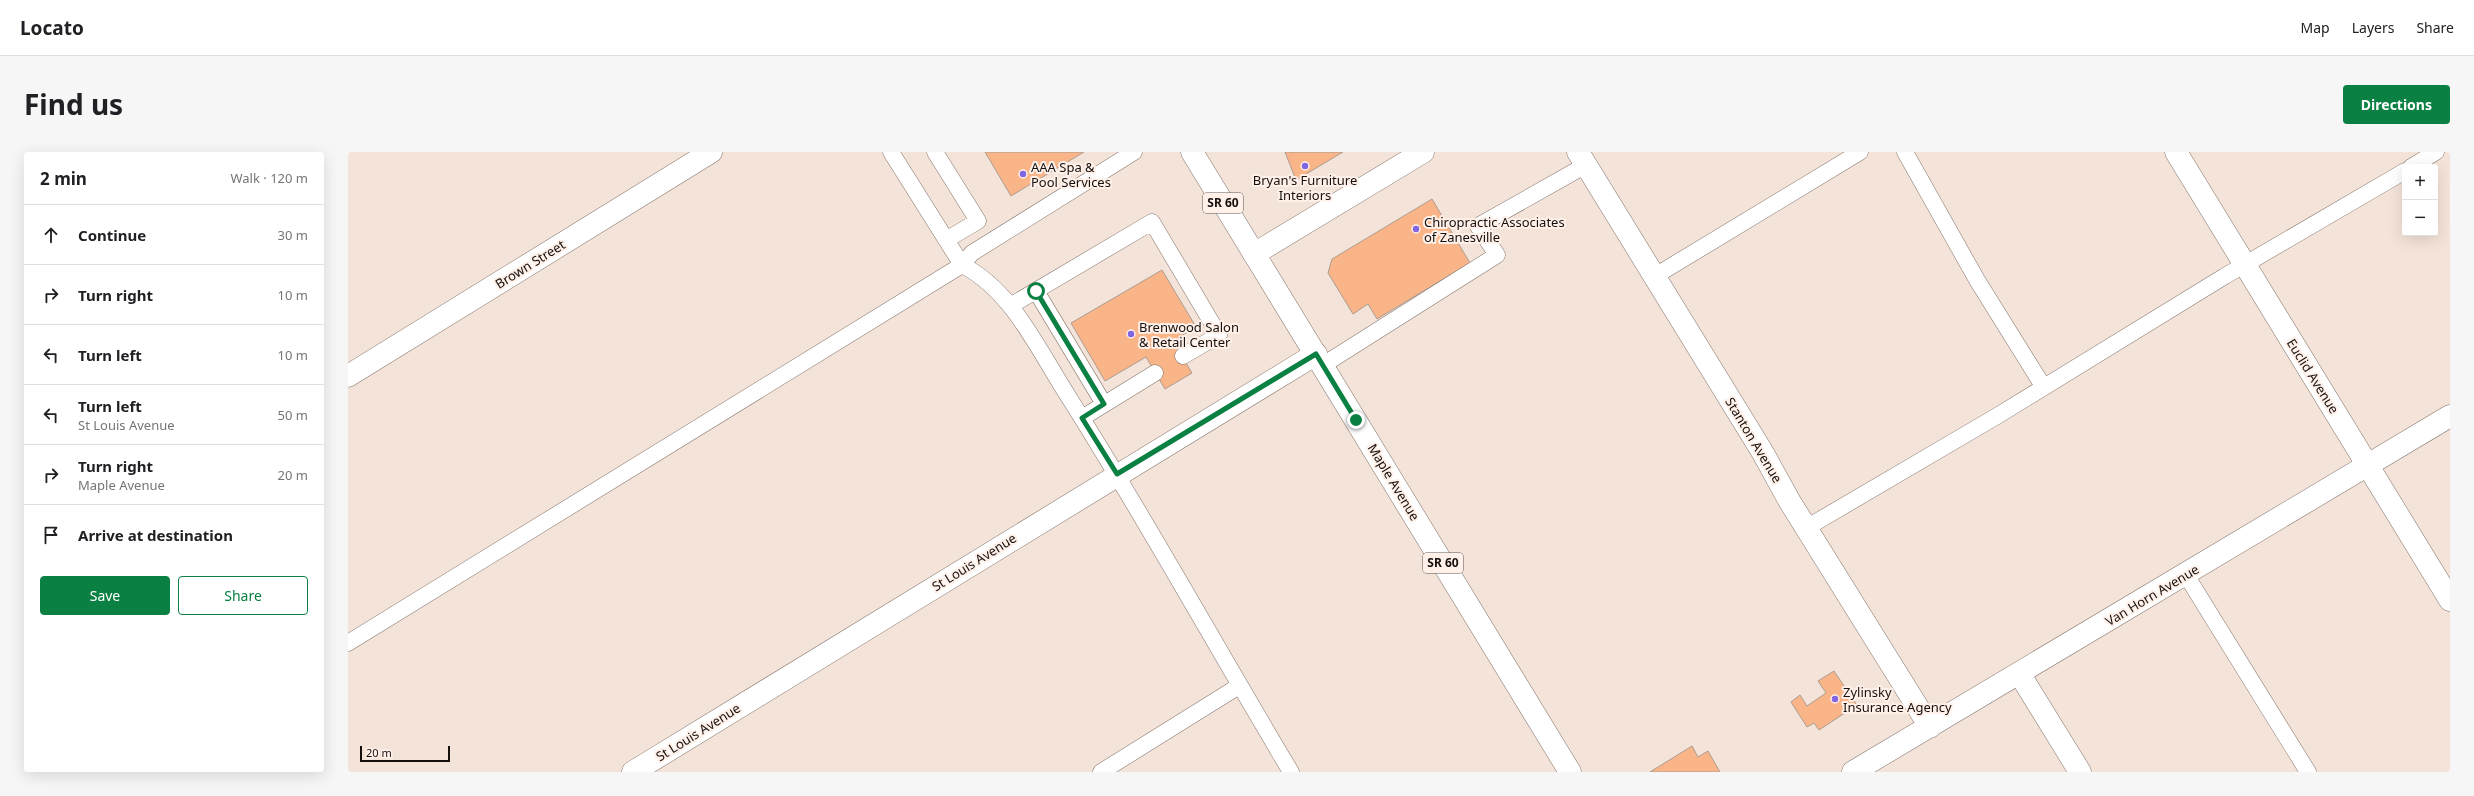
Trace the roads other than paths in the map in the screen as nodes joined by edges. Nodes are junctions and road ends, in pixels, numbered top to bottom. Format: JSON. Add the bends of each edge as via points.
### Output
{"nodes":[{"id":1,"x":711,"y":152,"type":"edge"},
{"id":2,"x":891,"y":152,"type":"edge"},
{"id":3,"x":935,"y":152,"type":"edge"},
{"id":4,"x":1134,"y":152,"type":"edge"},
{"id":5,"x":1192,"y":152,"type":"edge"},
{"id":6,"x":1423,"y":152,"type":"edge"},
{"id":7,"x":1860,"y":152,"type":"edge"},
{"id":8,"x":1904,"y":152,"type":"edge"},
{"id":9,"x":2176,"y":152,"type":"edge"},
{"id":10,"x":2436,"y":152,"type":"edge"},
{"id":11,"x":1582,"y":158,"type":"edge"},
{"id":12,"x":2416,"y":164,"type":"edge"},
{"id":13,"x":2402,"y":173,"type":"edge"},
{"id":14,"x":946,"y":240,"type":"junction"},
{"id":15,"x":1254,"y":254,"type":"junction"},
{"id":16,"x":962,"y":265,"type":"junction"},
{"id":17,"x":2244,"y":265,"type":"junction"},
{"id":18,"x":1654,"y":276,"type":"junction"},
{"id":19,"x":1036,"y":291,"type":"junction"},
{"id":20,"x":1010,"y":306,"type":"junction"},
{"id":21,"x":1183,"y":356,"type":"dead end"},
{"id":22,"x":1319,"y":360,"type":"junction"},
{"id":23,"x":1155,"y":373,"type":"dead end"},
{"id":24,"x":348,"y":376,"type":"edge"},
{"id":25,"x":2043,"y":386,"type":"junction"},
{"id":26,"x":1104,"y":404,"type":"junction"},
{"id":27,"x":2450,"y":416,"type":"edge"},
{"id":28,"x":1082,"y":418,"type":"junction"},
{"id":29,"x":2368,"y":465,"type":"junction"},
{"id":30,"x":1117,"y":474,"type":"junction"},
{"id":31,"x":1806,"y":528,"type":"junction"},
{"id":32,"x":2186,"y":575,"type":"junction"},
{"id":33,"x":2450,"y":600,"type":"edge"},
{"id":34,"x":348,"y":643,"type":"edge"},
{"id":35,"x":2019,"y":672,"type":"junction"},
{"id":36,"x":1240,"y":686,"type":"junction"},
{"id":37,"x":1930,"y":727,"type":"junction"},
{"id":38,"x":633,"y":772,"type":"edge"},
{"id":39,"x":1101,"y":772,"type":"edge"},
{"id":40,"x":1291,"y":772,"type":"edge"},
{"id":41,"x":1570,"y":772,"type":"edge"},
{"id":42,"x":1853,"y":772,"type":"edge"},
{"id":43,"x":2080,"y":772,"type":"edge"},
{"id":44,"x":2308,"y":772,"type":"edge"}],
"edges":[{"from":1,"to":24,"type":"street","name":"Brown Street"},
{"from":2,"to":14,"type":"lane"},
{"from":3,"to":14,"type":"lane","via":[[978,221]]},
{"from":4,"to":16,"type":"lane","via":[[972,253]]},
{"from":5,"to":15,"type":"street","name":"Maple Avenue","number":"SR 60"},
{"from":6,"to":15,"type":"street"},
{"from":7,"to":18,"type":"lane"},
{"from":8,"to":25,"type":"lane"},
{"from":9,"to":17,"type":"street","name":"Euclid Avenue"},
{"from":10,"to":12,"type":"lane"},
{"from":11,"to":18,"type":"street","name":"Stanton Avenue"},
{"from":11,"to":22,"type":"lane","via":[[1478,226],[1497,254]]},
{"from":13,"to":17,"type":"lane"},
{"from":14,"to":16,"type":"lane"},
{"from":15,"to":22,"type":"street","name":"Maple Avenue","number":"SR 60"},
{"from":16,"to":20,"type":"lane","via":[[981,274]]},
{"from":16,"to":34,"type":"lane"},
{"from":17,"to":25,"type":"lane"},
{"from":17,"to":29,"type":"street","name":"Euclid Avenue"},
{"from":18,"to":31,"type":"street","name":"Stanton Avenue"},
{"from":19,"to":20,"type":"lane"},
{"from":19,"to":21,"type":"lane","via":[[1152,222],[1219,335]]},
{"from":19,"to":26,"type":"lane"},
{"from":20,"to":28,"type":"lane"},
{"from":22,"to":30,"type":"street","name":"St Louis Avenue"},
{"from":22,"to":41,"type":"street","name":"Maple Avenue","number":"SR 60"},
{"from":23,"to":26,"type":"lane"},
{"from":25,"to":31,"type":"lane","via":[[1997,416]]},
{"from":26,"to":28,"type":"lane"},
{"from":27,"to":29,"type":"street","name":"Van Horn Avenue"},
{"from":28,"to":30,"type":"lane"},
{"from":29,"to":32,"type":"street","name":"Van Horn Avenue"},
{"from":29,"to":33,"type":"street","name":"Euclid Avenue"},
{"from":30,"to":36,"type":"lane"},
{"from":30,"to":38,"type":"street","name":"St Louis Avenue"},
{"from":31,"to":37,"type":"street","name":"Stanton Avenue"},
{"from":32,"to":35,"type":"street","name":"Van Horn Avenue"},
{"from":32,"to":44,"type":"lane"},
{"from":35,"to":37,"type":"street","name":"Van Horn Avenue"},
{"from":35,"to":43,"type":"street"},
{"from":36,"to":39,"type":"lane"},
{"from":36,"to":40,"type":"lane"},
{"from":37,"to":42,"type":"street","name":"Van Horn Avenue"}]}
